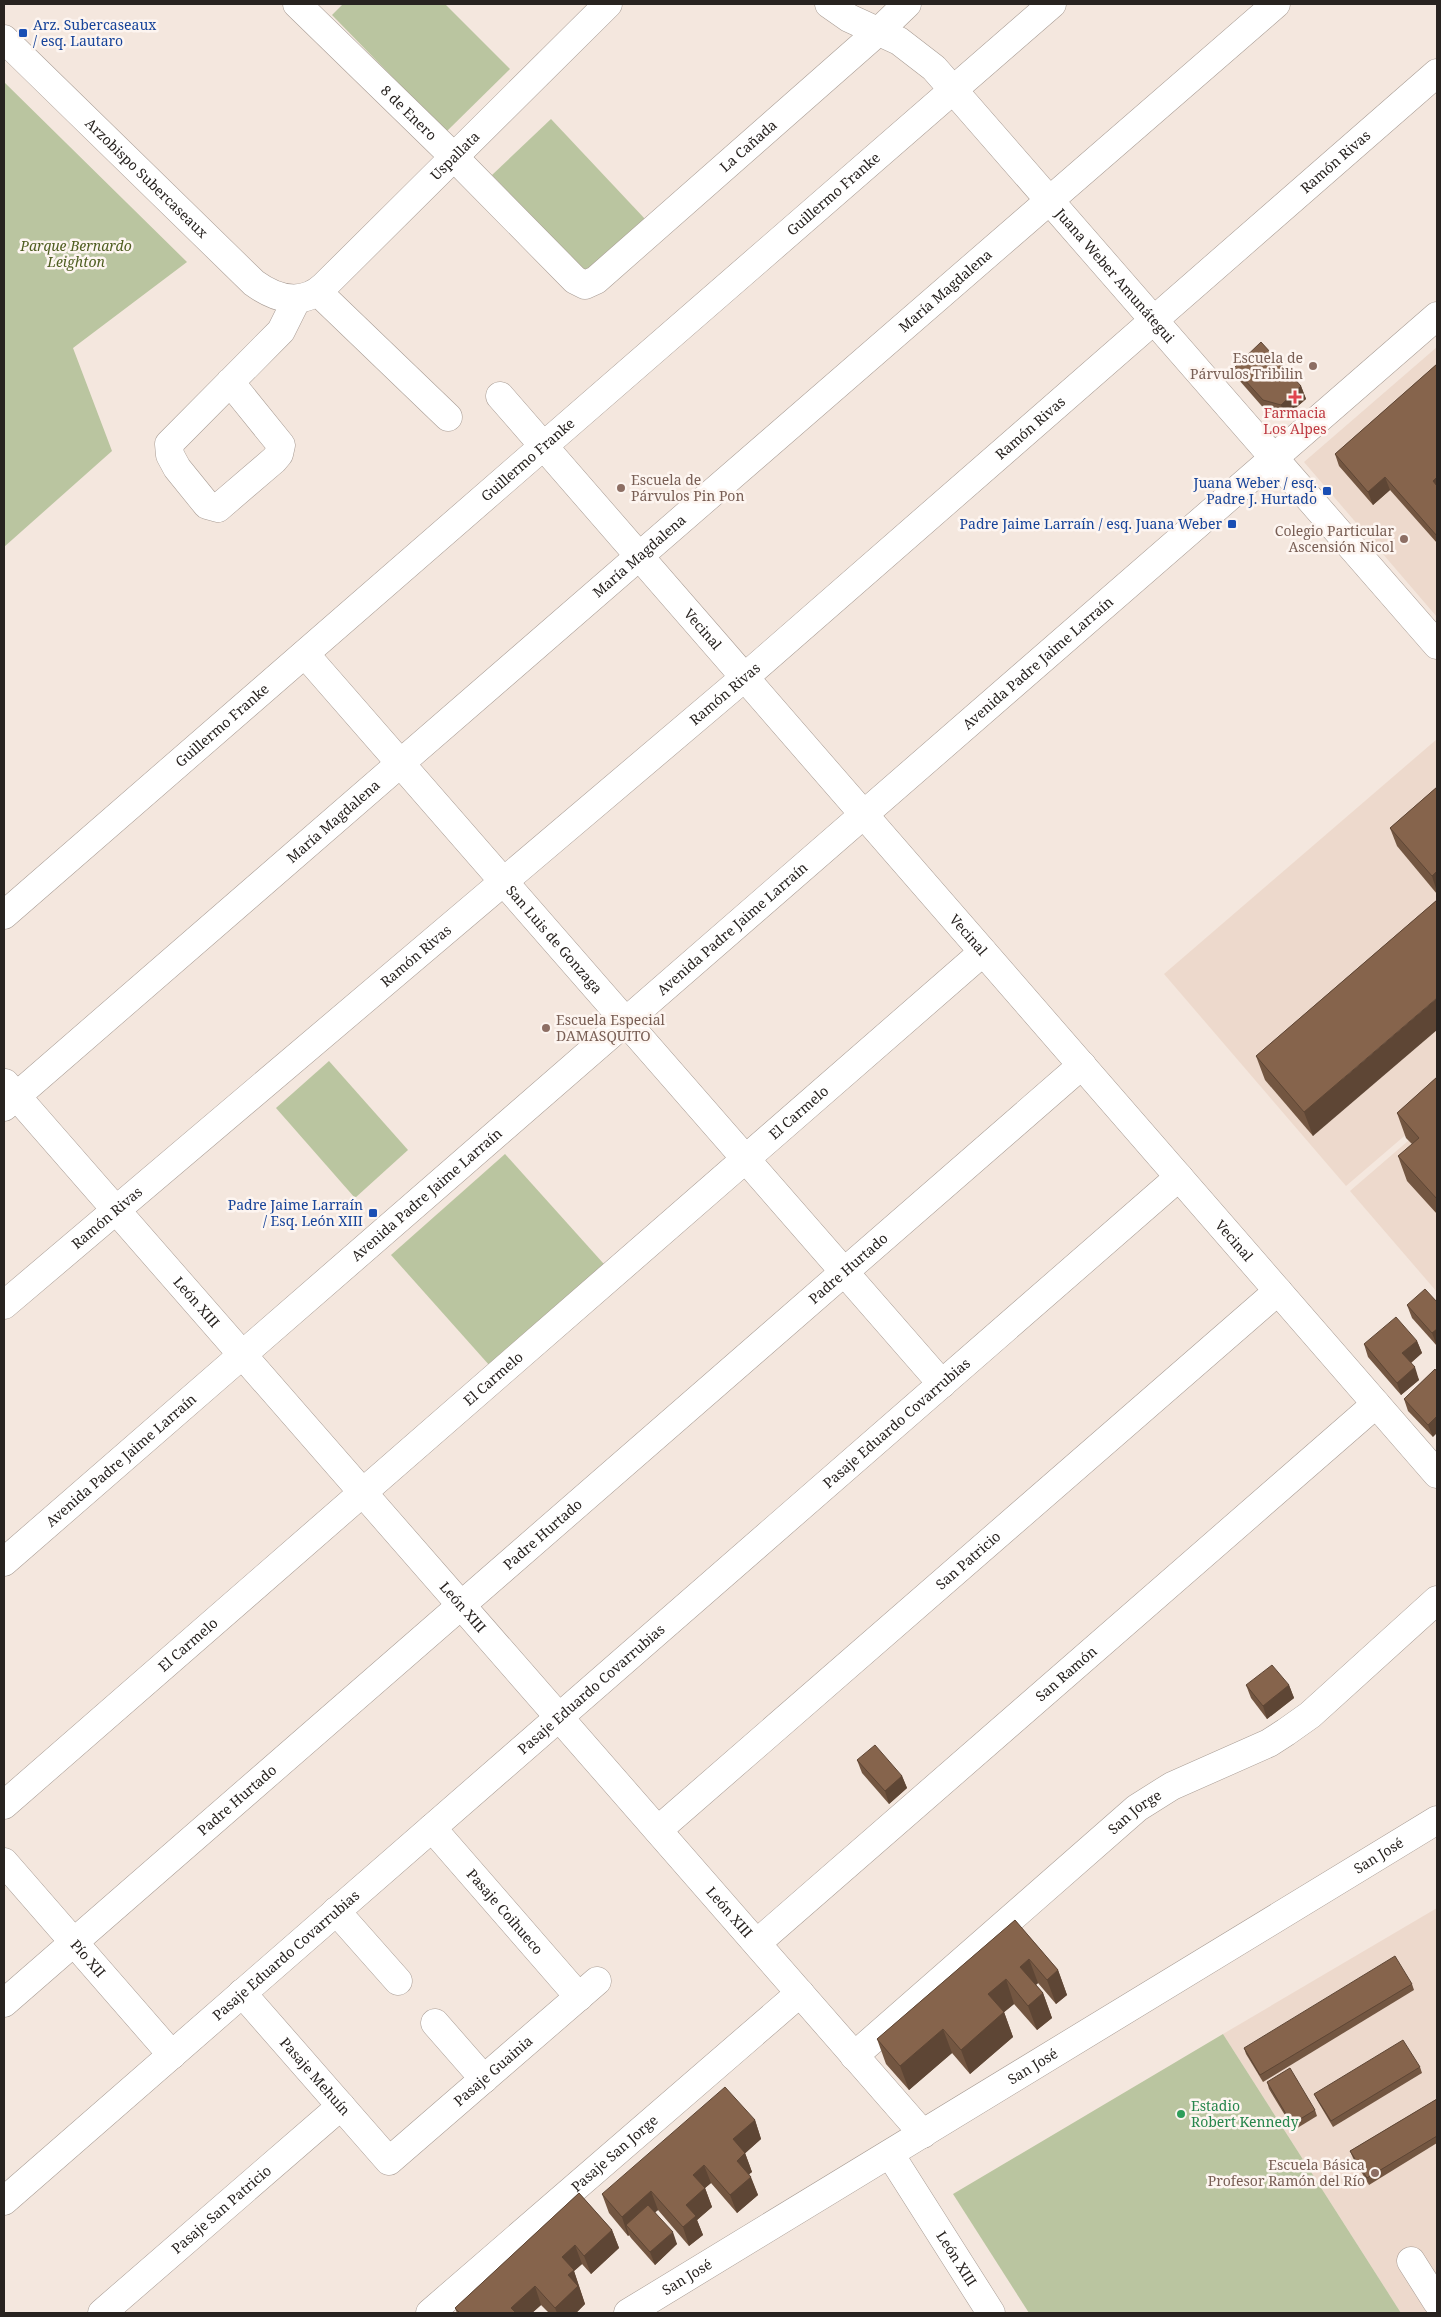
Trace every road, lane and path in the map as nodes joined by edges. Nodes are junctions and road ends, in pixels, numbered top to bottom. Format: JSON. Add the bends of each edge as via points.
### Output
{"nodes":[{"id":1,"x":608,"y":4,"type":"edge"},
{"id":2,"x":829,"y":4,"type":"edge"},
{"id":3,"x":907,"y":4,"type":"edge"},
{"id":4,"x":1052,"y":4,"type":"edge"},
{"id":5,"x":1276,"y":4,"type":"edge"},
{"id":6,"x":305,"y":6,"type":"edge"},
{"id":7,"x":880,"y":30,"type":"junction"},
{"id":8,"x":4,"y":40,"type":"edge"},
{"id":9,"x":1437,"y":73,"type":"edge"},
{"id":10,"x":953,"y":90,"type":"junction"},
{"id":11,"x":454,"y":156,"type":"junction"},
{"id":12,"x":1049,"y":200,"type":"junction"},
{"id":13,"x":585,"y":284,"type":"joint"},
{"id":14,"x":307,"y":296,"type":"junction"},
{"id":15,"x":1437,"y":316,"type":"edge"},
{"id":16,"x":1154,"y":320,"type":"junction"},
{"id":17,"x":230,"y":382,"type":"dead end"},
{"id":18,"x":500,"y":396,"type":"dead end"},
{"id":19,"x":448,"y":417,"type":"dead end"},
{"id":20,"x":544,"y":446,"type":"junction"},
{"id":21,"x":1273,"y":457,"type":"junction"},
{"id":22,"x":639,"y":556,"type":"junction"},
{"id":23,"x":1437,"y":645,"type":"edge"},
{"id":24,"x":305,"y":654,"type":"junction"},
{"id":25,"x":745,"y":677,"type":"junction"},
{"id":26,"x":400,"y":763,"type":"junction"},
{"id":27,"x":863,"y":814,"type":"junction"},
{"id":28,"x":503,"y":881,"type":"junction"},
{"id":29,"x":4,"y":915,"type":"edge"},
{"id":30,"x":983,"y":952,"type":"junction"},
{"id":31,"x":626,"y":1021,"type":"junction"},
{"id":32,"x":1082,"y":1065,"type":"junction"},
{"id":33,"x":8,"y":1095,"type":"edge"},
{"id":34,"x":746,"y":1159,"type":"junction"},
{"id":35,"x":1179,"y":1177,"type":"junction"},
{"id":36,"x":115,"y":1209,"type":"junction"},
{"id":37,"x":844,"y":1272,"type":"junction"},
{"id":38,"x":1278,"y":1290,"type":"junction"},
{"id":39,"x":4,"y":1305,"type":"edge"},
{"id":40,"x":242,"y":1354,"type":"junction"},
{"id":41,"x":942,"y":1384,"type":"junction"},
{"id":42,"x":1376,"y":1404,"type":"junction"},
{"id":43,"x":1437,"y":1474,"type":"edge"},
{"id":44,"x":363,"y":1493,"type":"junction"},
{"id":45,"x":4,"y":1562,"type":"edge"},
{"id":46,"x":1437,"y":1600,"type":"edge"},
{"id":47,"x":461,"y":1605,"type":"junction"},
{"id":48,"x":559,"y":1717,"type":"junction"},
{"id":49,"x":4,"y":1805,"type":"edge"},
{"id":50,"x":1437,"y":1820,"type":"edge"},
{"id":51,"x":432,"y":1828,"type":"junction"},
{"id":52,"x":658,"y":1830,"type":"junction"},
{"id":53,"x":4,"y":1862,"type":"edge"},
{"id":54,"x":336,"y":1911,"type":"junction"},
{"id":55,"x":74,"y":1942,"type":"junction"},
{"id":56,"x":757,"y":1943,"type":"junction"},
{"id":57,"x":398,"y":1981,"type":"dead end"},
{"id":58,"x":588,"y":1989,"type":"joint"},
{"id":59,"x":242,"y":1993,"type":"junction"},
{"id":60,"x":800,"y":1993,"type":"junction"},
{"id":61,"x":4,"y":2003,"type":"edge"},
{"id":62,"x":435,"y":2023,"type":"dead end"},
{"id":63,"x":172,"y":2055,"type":"junction"},
{"id":64,"x":854,"y":2056,"type":"junction"},
{"id":65,"x":484,"y":2079,"type":"junction"},
{"id":66,"x":341,"y":2106,"type":"junction"},
{"id":67,"x":923,"y":2134,"type":"junction"},
{"id":68,"x":890,"y":2154,"type":"junction"},
{"id":69,"x":389,"y":2161,"type":"joint"},
{"id":70,"x":4,"y":2201,"type":"edge"},
{"id":71,"x":1411,"y":2261,"type":"dead end"},
{"id":72,"x":1437,"y":2302,"type":"edge"},
{"id":73,"x":102,"y":2313,"type":"edge"},
{"id":74,"x":430,"y":2313,"type":"edge"},
{"id":75,"x":628,"y":2313,"type":"edge"},
{"id":76,"x":991,"y":2313,"type":"edge"}],
"edges":[{"from":1,"to":11,"type":"street","name":"Uspallata"},
{"from":2,"to":7,"type":"street","name":"Juana Weber Amunátegui","via":[[849,18]]},
{"from":3,"to":7,"type":"street","name":"La Cañada"},
{"from":4,"to":10,"type":"street","name":"Guillermo Franke"},
{"from":5,"to":12,"type":"street","name":"María Magdalena"},
{"from":6,"to":11,"type":"street","name":"8 de Enero"},
{"from":7,"to":10,"type":"street","name":"Juana Weber Amunátegui","via":[[917,53]]},
{"from":7,"to":13,"type":"street","name":"La Cañada","via":[[596,280]]},
{"from":8,"to":14,"type":"street","name":"Arzobispo Subercaseaux","via":[[254,283],[277,296]]},
{"from":9,"to":16,"type":"street","name":"Ramón Rivas"},
{"from":10,"to":12,"type":"street","name":"Juana Weber Amunátegui"},
{"from":10,"to":20,"type":"street","name":"Guillermo Franke"},
{"from":11,"to":13,"type":"street","name":"8 de Enero","via":[[576,280]]},
{"from":11,"to":14,"type":"street","name":"Uspallata"},
{"from":12,"to":16,"type":"street","name":"Juana Weber Amunátegui"},
{"from":12,"to":22,"type":"street","name":"María Magdalena"},
{"from":14,"to":17,"type":"street","name":"Uspallata","via":[[281,332]]},
{"from":14,"to":19,"type":"street"},
{"from":15,"to":21,"type":"street","name":"Avenida Padre Jaime Larraín"},
{"from":16,"to":21,"type":"street","name":"Juana Weber Amunátegui"},
{"from":16,"to":25,"type":"street","name":"Ramón Rivas"},
{"from":18,"to":20,"type":"street","name":"Vecinal"},
{"from":20,"to":22,"type":"street","name":"Vecinal"},
{"from":20,"to":24,"type":"street","name":"Guillermo Franke"},
{"from":21,"to":23,"type":"street","name":"Juana Weber Amunátegui"},
{"from":21,"to":27,"type":"street","name":"Avenida Padre Jaime Larraín"},
{"from":22,"to":25,"type":"street","name":"Vecinal"},
{"from":22,"to":26,"type":"street","name":"María Magdalena"},
{"from":24,"to":26,"type":"street","name":"San Luis de Gonzaga"},
{"from":24,"to":29,"type":"street","name":"Guillermo Franke"},
{"from":25,"to":27,"type":"street","name":"Vecinal"},
{"from":25,"to":28,"type":"street","name":"Ramón Rivas"},
{"from":26,"to":28,"type":"street","name":"San Luis de Gonzaga"},
{"from":26,"to":33,"type":"street","name":"María Magdalena"},
{"from":27,"to":30,"type":"street","name":"Vecinal"},
{"from":27,"to":31,"type":"street","name":"Avenida Padre Jaime Larraín"},
{"from":28,"to":31,"type":"street","name":"San Luis de Gonzaga"},
{"from":28,"to":36,"type":"street","name":"Ramón Rivas"},
{"from":30,"to":32,"type":"street","name":"Vecinal"},
{"from":30,"to":34,"type":"street","name":"El Carmelo"},
{"from":31,"to":34,"type":"street","name":"San Luis de Gonzaga"},
{"from":31,"to":40,"type":"street","name":"Avenida Padre Jaime Larraín"},
{"from":32,"to":35,"type":"street","name":"Vecinal"},
{"from":32,"to":37,"type":"street","name":"Padre Hurtado"},
{"from":33,"to":36,"type":"street","name":"León XIII"},
{"from":34,"to":37,"type":"street","name":"San Luis de Gonzaga"},
{"from":34,"to":44,"type":"street","name":"El Carmelo"},
{"from":35,"to":38,"type":"street","name":"Vecinal"},
{"from":35,"to":41,"type":"street","name":"Pasaje Eduardo Covarrubias"},
{"from":36,"to":39,"type":"street","name":"Ramón Rivas"},
{"from":36,"to":40,"type":"street","name":"León XIII"},
{"from":37,"to":41,"type":"street","name":"San Luis de Gonzaga"},
{"from":37,"to":47,"type":"street","name":"Padre Hurtado"},
{"from":38,"to":42,"type":"street","name":"Vecinal"},
{"from":38,"to":52,"type":"street","name":"San Patricio"},
{"from":40,"to":44,"type":"street","name":"León XIII"},
{"from":40,"to":45,"type":"street","name":"Avenida Padre Jaime Larraín"},
{"from":41,"to":48,"type":"street","name":"Pasaje Eduardo Covarrubias"},
{"from":42,"to":43,"type":"street","name":"Vecinal"},
{"from":42,"to":56,"type":"street","name":"San Ramón"},
{"from":44,"to":47,"type":"street","name":"León XIII"},
{"from":44,"to":49,"type":"street","name":"El Carmelo"},
{"from":46,"to":64,"type":"street","name":"San Jorge","via":[[1310,1715],[1286,1732],[1172,1786],[1137,1808]]},
{"from":47,"to":48,"type":"street","name":"León XIII"},
{"from":47,"to":55,"type":"street","name":"Padre Hurtado"},
{"from":48,"to":51,"type":"street","name":"Pasaje Eduardo Covarrubias"},
{"from":48,"to":52,"type":"street","name":"León XIII"},
{"from":50,"to":67,"type":"street","name":"San José"},
{"from":51,"to":54,"type":"street","name":"Pasaje Eduardo Covarrubias"},
{"from":51,"to":58,"type":"street","name":"Pasaje Coihueco"},
{"from":52,"to":56,"type":"street","name":"León XIII"},
{"from":53,"to":55,"type":"street","name":"Pío XII"},
{"from":54,"to":57,"type":"street"},
{"from":54,"to":59,"type":"street","name":"Pasaje Eduardo Covarrubias"},
{"from":55,"to":61,"type":"street","name":"Padre Hurtado"},
{"from":55,"to":63,"type":"street","name":"Pío XII"},
{"from":56,"to":60,"type":"street","name":"León XIII"},
{"from":58,"to":65,"type":"street","name":"Pasaje Guainia"},
{"from":59,"to":63,"type":"street","name":"Pasaje Eduardo Covarrubias"},
{"from":59,"to":66,"type":"street","name":"Pasaje Mehuín"},
{"from":60,"to":64,"type":"street","name":"León XIII"},
{"from":60,"to":74,"type":"street","name":"Pasaje San Jorge"},
{"from":62,"to":65,"type":"street"},
{"from":63,"to":70,"type":"street","name":"Pasaje Eduardo Covarrubias"},
{"from":64,"to":67,"type":"street","name":"León XIII"},
{"from":65,"to":69,"type":"street","name":"Pasaje Guainia"},
{"from":66,"to":69,"type":"street","name":"Pasaje Mehuín"},
{"from":66,"to":73,"type":"street","name":"Pasaje San Patricio"},
{"from":67,"to":68,"type":"street","name":"San José"},
{"from":68,"to":75,"type":"street","name":"San José"},
{"from":68,"to":76,"type":"street","name":"León XIII"},
{"from":71,"to":72,"type":"street"}]}
